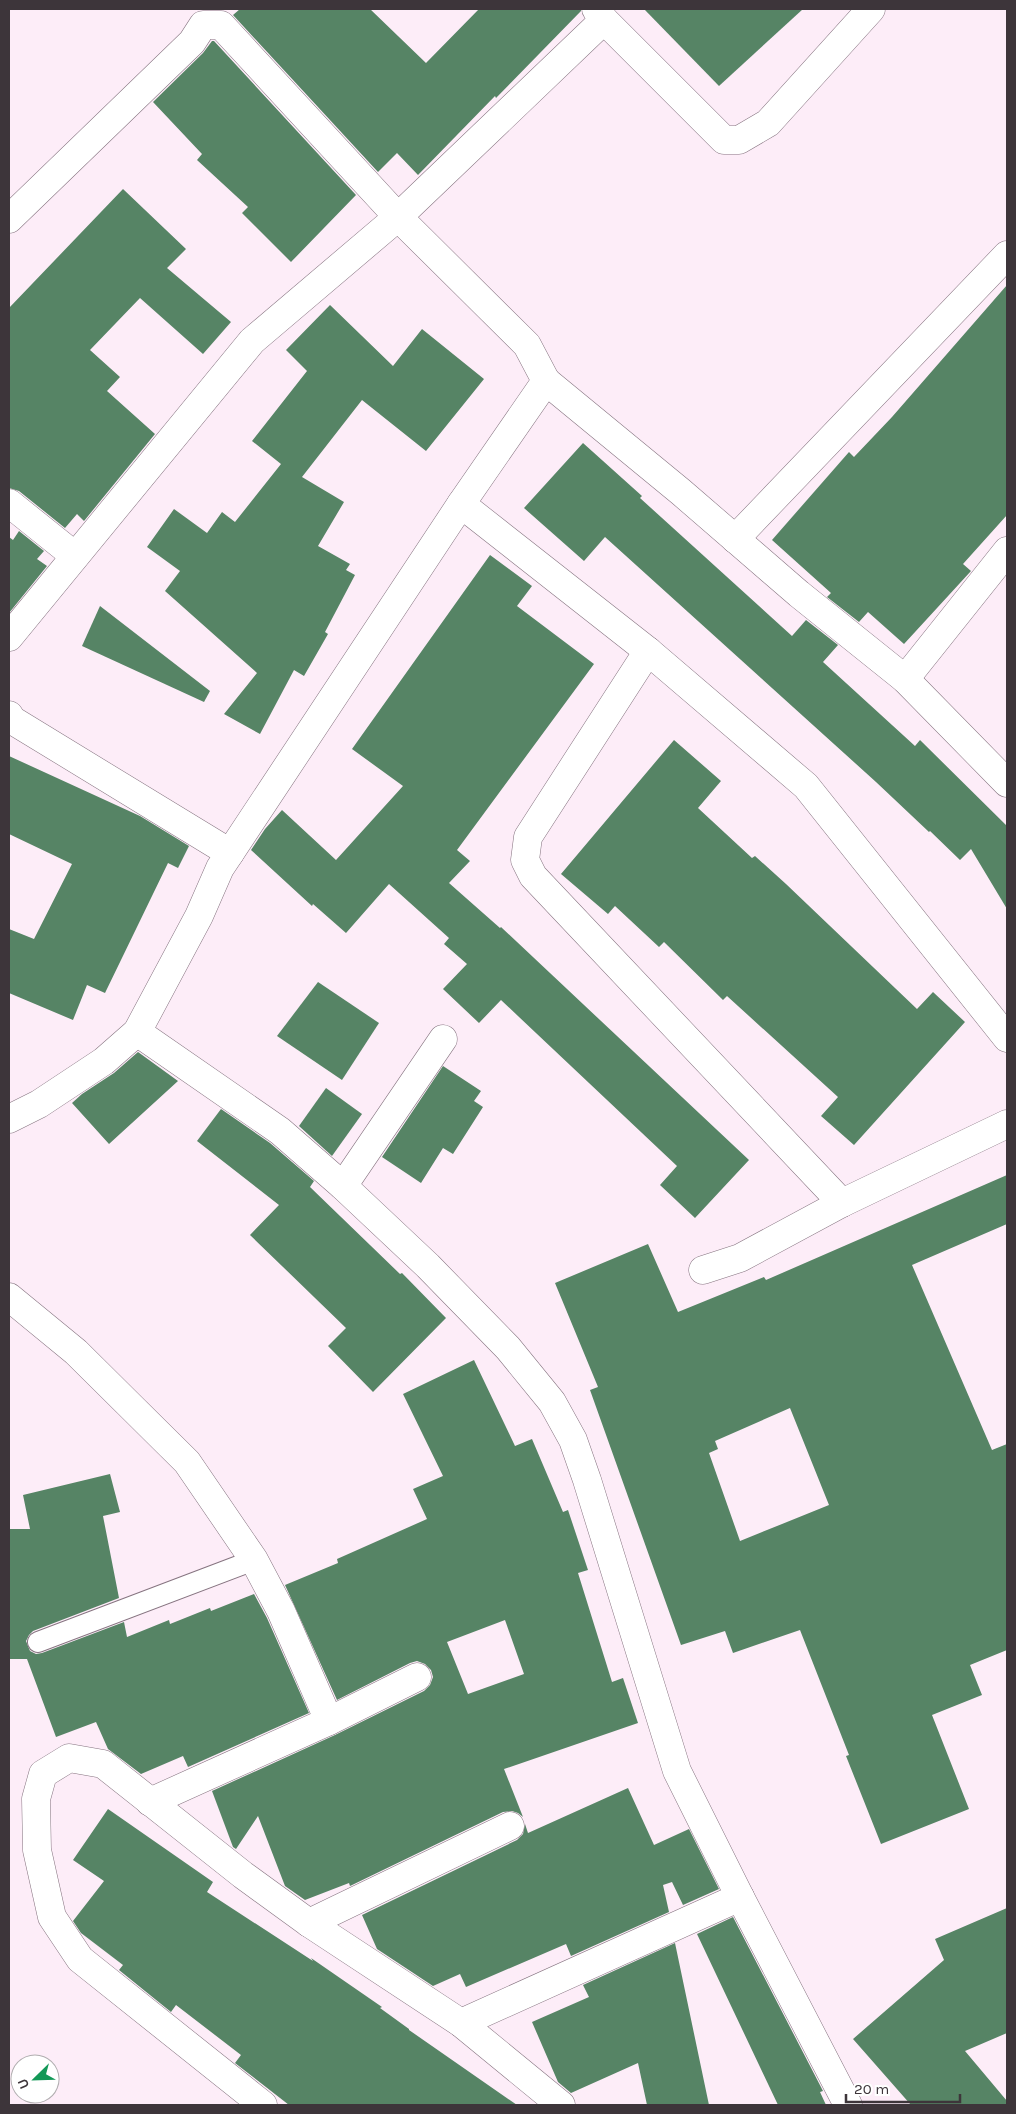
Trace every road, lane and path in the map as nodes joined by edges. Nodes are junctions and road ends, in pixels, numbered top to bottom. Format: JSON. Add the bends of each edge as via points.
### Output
{"nodes":[{"id":1,"x":871,"y":9,"type":"edge"},
{"id":2,"x":205,"y":14,"type":"edge"},
{"id":3,"x":600,"y":14,"type":"edge"},
{"id":4,"x":398,"y":217,"type":"junction"},
{"id":5,"x":9,"y":219,"type":"edge"},
{"id":6,"x":1007,"y":255,"type":"edge"},
{"id":7,"x":546,"y":382,"type":"junction"},
{"id":8,"x":9,"y":503,"type":"edge"},
{"id":9,"x":461,"y":504,"type":"junction"},
{"id":10,"x":735,"y":539,"type":"junction"},
{"id":11,"x":1007,"y":551,"type":"edge"},
{"id":12,"x":75,"y":556,"type":"junction"},
{"id":13,"x":9,"y":637,"type":"edge"},
{"id":14,"x":648,"y":651,"type":"junction"},
{"id":15,"x":905,"y":679,"type":"junction"},
{"id":16,"x":9,"y":715,"type":"edge"},
{"id":17,"x":1007,"y":783,"type":"edge"},
{"id":18,"x":230,"y":853,"type":"junction"},
{"id":19,"x":137,"y":1032,"type":"junction"},
{"id":20,"x":1007,"y":1038,"type":"edge"},
{"id":21,"x":443,"y":1039,"type":"dead end"},
{"id":22,"x":9,"y":1119,"type":"edge"},
{"id":23,"x":1007,"y":1124,"type":"edge"},
{"id":24,"x":343,"y":1186,"type":"junction"},
{"id":25,"x":842,"y":1203,"type":"junction"},
{"id":26,"x":703,"y":1270,"type":"dead end"},
{"id":27,"x":9,"y":1297,"type":"edge"},
{"id":28,"x":254,"y":1560,"type":"junction"},
{"id":29,"x":38,"y":1642,"type":"dead end"},
{"id":30,"x":417,"y":1677,"type":"dead end"},
{"id":31,"x":329,"y":1721,"type":"junction"},
{"id":32,"x":150,"y":1802,"type":"junction"},
{"id":33,"x":510,"y":1826,"type":"dead end"},
{"id":34,"x":740,"y":1897,"type":"junction"},
{"id":35,"x":309,"y":1923,"type":"junction"},
{"id":36,"x":461,"y":2023,"type":"junction"},
{"id":37,"x":263,"y":2105,"type":"edge"},
{"id":38,"x":561,"y":2105,"type":"edge"},
{"id":39,"x":848,"y":2105,"type":"edge"}],
"edges":[{"from":1,"to":3,"type":"street","via":[[768,123],[739,140],[724,140]]},
{"from":2,"to":4,"type":"street","via":[[221,25]]},
{"from":2,"to":5,"type":"street","via":[[192,42]]},
{"from":3,"to":4,"type":"street"},
{"from":4,"to":7,"type":"street","via":[[527,345]]},
{"from":4,"to":12,"type":"street","via":[[252,342]]},
{"from":6,"to":10,"type":"street"},
{"from":7,"to":9,"type":"street"},
{"from":7,"to":10,"type":"street"},
{"from":8,"to":12,"type":"street"},
{"from":9,"to":14,"type":"street"},
{"from":9,"to":18,"type":"street"},
{"from":10,"to":15,"type":"street"},
{"from":11,"to":15,"type":"street"},
{"from":12,"to":13,"type":"street"},
{"from":14,"to":20,"type":"street","via":[[806,786]]},
{"from":14,"to":25,"type":"street","via":[[528,837],[525,860],[533,876]]},
{"from":15,"to":17,"type":"street"},
{"from":16,"to":18,"type":"street","via":[[12,720]]},
{"from":18,"to":19,"type":"street"},
{"from":19,"to":22,"type":"street","via":[[104,1061],[39,1104]]},
{"from":19,"to":24,"type":"street","via":[[280,1131]]},
{"from":21,"to":24,"type":"street"},
{"from":23,"to":25,"type":"street"},
{"from":24,"to":34,"type":"street","via":[[508,1348],[552,1402],[573,1440],[587,1480],[677,1771]]},
{"from":25,"to":26,"type":"street","via":[[740,1258]]},
{"from":27,"to":28,"type":"street","via":[[76,1352],[187,1462]]},
{"from":28,"to":29,"type":"lane"},
{"from":28,"to":31,"type":"street","via":[[281,1611]]},
{"from":30,"to":31,"type":"street"},
{"from":31,"to":32,"type":"street"},
{"from":32,"to":35,"type":"street"},
{"from":32,"to":37,"type":"street","via":[[103,1764],[69,1758],[43,1774],[36,1799],[37,1850],[52,1917],[80,1959]]},
{"from":33,"to":35,"type":"street"},
{"from":34,"to":36,"type":"street"},
{"from":34,"to":39,"type":"street"},
{"from":35,"to":36,"type":"street"},
{"from":36,"to":38,"type":"street"}]}
